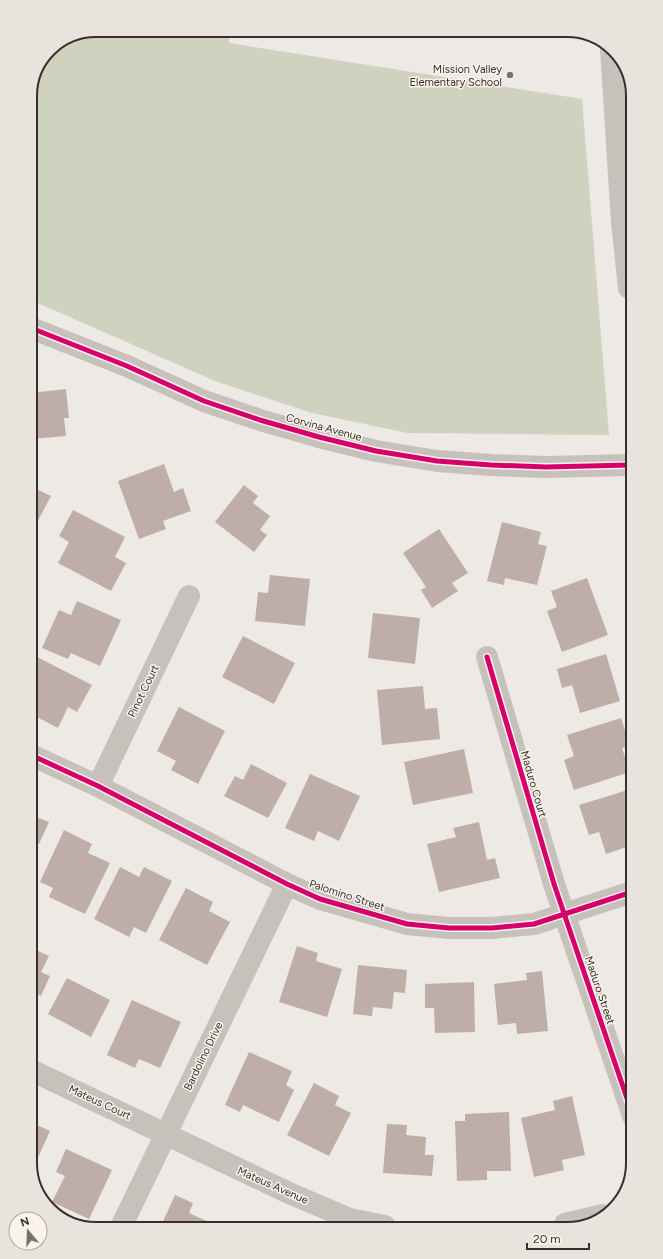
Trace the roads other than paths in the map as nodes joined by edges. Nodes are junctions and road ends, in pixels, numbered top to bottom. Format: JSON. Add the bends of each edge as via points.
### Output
{"nodes":[{"id":1,"x":612,"y":58,"type":"edge"},
{"id":2,"x":626,"y":260,"type":"edge"},
{"id":3,"x":37,"y":330,"type":"edge"},
{"id":4,"x":626,"y":465,"type":"edge"},
{"id":5,"x":189,"y":596,"type":"dead end"},
{"id":6,"x":487,"y":658,"type":"dead end"},
{"id":7,"x":37,"y":758,"type":"edge"},
{"id":8,"x":98,"y":786,"type":"junction"},
{"id":9,"x":287,"y":884,"type":"junction"},
{"id":10,"x":626,"y":894,"type":"edge"},
{"id":11,"x":564,"y":915,"type":"junction"},
{"id":12,"x":37,"y":1073,"type":"edge"},
{"id":13,"x":626,"y":1096,"type":"edge"},
{"id":14,"x":165,"y":1134,"type":"junction"},
{"id":15,"x":588,"y":1219,"type":"edge"},
{"id":16,"x":577,"y":1221,"type":"edge"},
{"id":17,"x":123,"y":1222,"type":"edge"},
{"id":18,"x":365,"y":1222,"type":"edge"}],
"edges":[{"from":1,"to":2,"type":"street"},
{"from":3,"to":4,"type":"street","name":"Corvina Avenue","via":[[204,401],[260,420],[376,451],[438,461],[491,465]]},
{"from":5,"to":8,"type":"street","name":"Pinot Court"},
{"from":6,"to":11,"type":"street","name":"Maduro Court"},
{"from":7,"to":8,"type":"street","name":"Palomino Street"},
{"from":8,"to":9,"type":"street","name":"Palomino Street"},
{"from":9,"to":11,"type":"street","name":"Palomino Street","via":[[320,899],[407,924],[449,928],[492,928],[534,924]]},
{"from":9,"to":14,"type":"street","name":"Bardolino Drive"},
{"from":10,"to":11,"type":"street","name":"Palomino Street"},
{"from":11,"to":13,"type":"street","name":"Maduro Street"},
{"from":12,"to":14,"type":"street","name":"Mateus Court"},
{"from":14,"to":17,"type":"street","name":"Bardolino Drive"},
{"from":14,"to":18,"type":"street","name":"Mateus Avenue","via":[[290,1193],[350,1219]]},
{"from":15,"to":16,"type":"street"}]}
